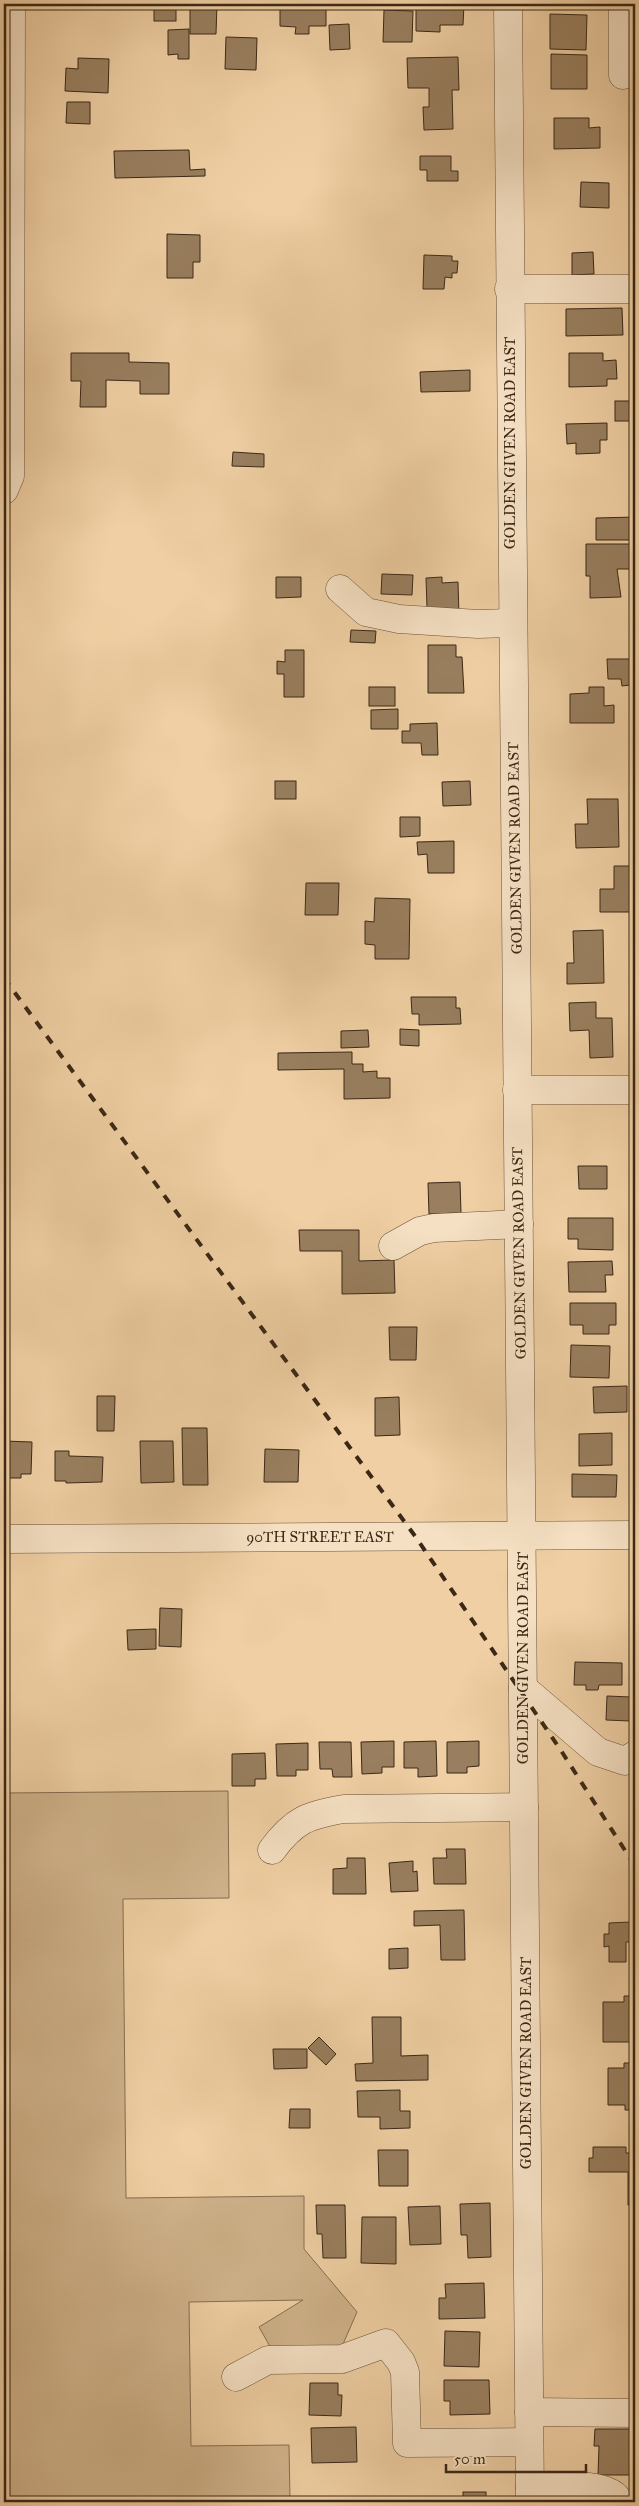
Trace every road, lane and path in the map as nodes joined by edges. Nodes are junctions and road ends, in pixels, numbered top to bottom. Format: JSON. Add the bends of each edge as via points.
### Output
{"nodes":[{"id":1,"x":11,"y":4,"type":"edge"},
{"id":2,"x":508,"y":4,"type":"edge"},
{"id":3,"x":623,"y":4,"type":"edge"},
{"id":4,"x":623,"y":75,"type":"dead end"},
{"id":5,"x":509,"y":289,"type":"junction"},
{"id":6,"x":635,"y":290,"type":"edge"},
{"id":7,"x":4,"y":490,"type":"edge"},
{"id":8,"x":340,"y":589,"type":"dead end"},
{"id":9,"x":512,"y":624,"type":"junction"},
{"id":10,"x":517,"y":1090,"type":"junction"},
{"id":11,"x":635,"y":1090,"type":"edge"},
{"id":12,"x":518,"y":1224,"type":"junction"},
{"id":13,"x":393,"y":1246,"type":"dead end"},
{"id":14,"x":522,"y":1534,"type":"junction"},
{"id":15,"x":635,"y":1535,"type":"edge"},
{"id":16,"x":4,"y":1539,"type":"edge"},
{"id":17,"x":523,"y":1688,"type":"junction"},
{"id":18,"x":635,"y":1756,"type":"edge"},
{"id":19,"x":524,"y":1807,"type":"junction"},
{"id":20,"x":272,"y":1850,"type":"dead end"},
{"id":21,"x":236,"y":2377,"type":"dead end"},
{"id":22,"x":529,"y":2412,"type":"junction"},
{"id":23,"x":635,"y":2412,"type":"edge"},
{"id":24,"x":529,"y":2442,"type":"junction"},
{"id":25,"x":530,"y":2495,"type":"edge"},
{"id":26,"x":619,"y":2502,"type":"edge"}],
"edges":[{"from":1,"to":7,"type":"street","via":[[10,476]]},
{"from":2,"to":5,"type":"street","name":"GOLDEN GIVEN ROAD EAST"},
{"from":3,"to":4,"type":"street"},
{"from":5,"to":6,"type":"street"},
{"from":5,"to":9,"type":"street","name":"GOLDEN GIVEN ROAD EAST"},
{"from":8,"to":9,"type":"street","via":[[366,612],[399,619]]},
{"from":9,"to":10,"type":"street","name":"GOLDEN GIVEN ROAD EAST"},
{"from":10,"to":11,"type":"street"},
{"from":10,"to":12,"type":"street","name":"GOLDEN GIVEN ROAD EAST"},
{"from":12,"to":13,"type":"street","via":[[434,1228],[409,1236]]},
{"from":12,"to":14,"type":"street","name":"GOLDEN GIVEN ROAD EAST"},
{"from":14,"to":15,"type":"street","name":"90TH STREET EAST"},
{"from":14,"to":16,"type":"street","name":"90TH STREET EAST"},
{"from":14,"to":17,"type":"street","name":"GOLDEN GIVEN ROAD EAST"},
{"from":17,"to":18,"type":"street","via":[[598,1752],[625,1760]]},
{"from":17,"to":19,"type":"street","name":"GOLDEN GIVEN ROAD EAST"},
{"from":19,"to":20,"type":"street","via":[[344,1809],[326,1812],[311,1816],[287,1830]]},
{"from":19,"to":22,"type":"street","name":"GOLDEN GIVEN ROAD EAST"},
{"from":21,"to":24,"type":"street","via":[[268,2360],[342,2359],[386,2343],[405,2372],[406,2442]]},
{"from":22,"to":23,"type":"street"},
{"from":22,"to":24,"type":"street","name":"GOLDEN GIVEN ROAD EAST"},
{"from":24,"to":25,"type":"street","name":"GOLDEN GIVEN ROAD EAST"},
{"from":25,"to":26,"type":"street","via":[[602,2488],[616,2495]]}]}
